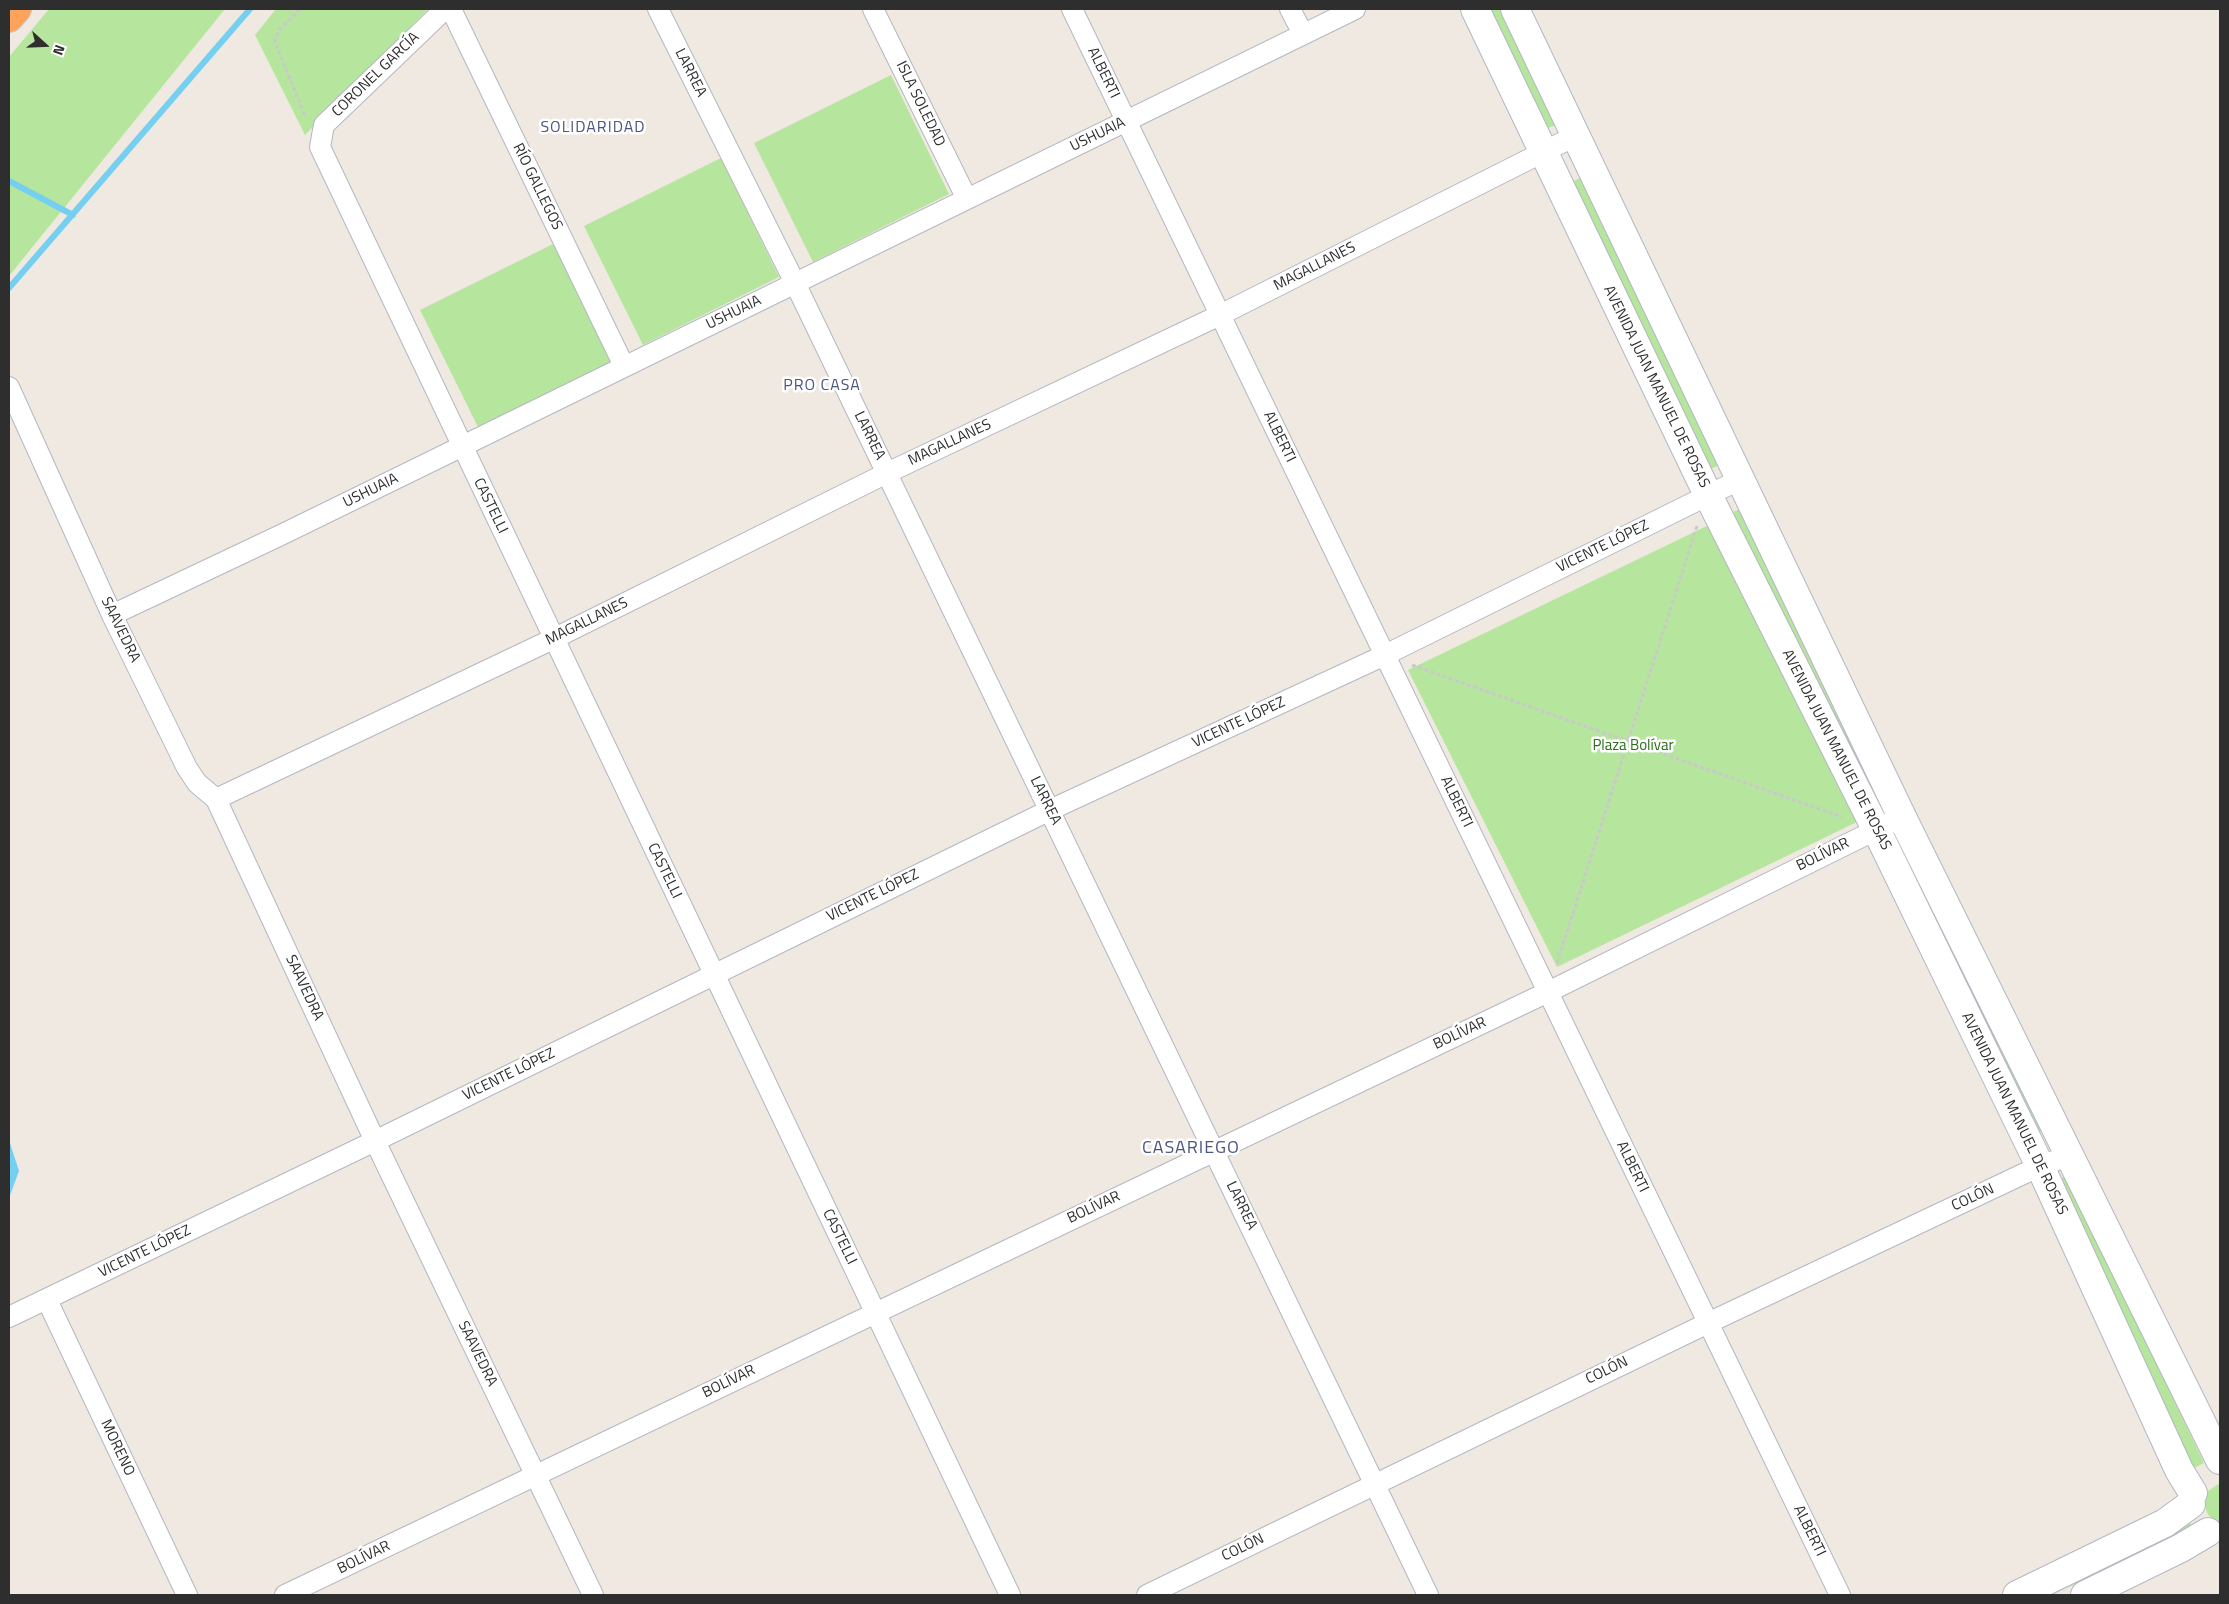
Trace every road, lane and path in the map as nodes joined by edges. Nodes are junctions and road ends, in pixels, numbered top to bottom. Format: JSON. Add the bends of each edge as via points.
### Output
{"nodes":[{"id":1,"x":17,"y":9,"type":"edge"},
{"id":2,"x":300,"y":9,"type":"edge"},
{"id":3,"x":445,"y":9,"type":"edge"},
{"id":4,"x":451,"y":9,"type":"edge"},
{"id":5,"x":658,"y":9,"type":"edge"},
{"id":6,"x":873,"y":9,"type":"edge"},
{"id":7,"x":1072,"y":9,"type":"edge"},
{"id":8,"x":1290,"y":9,"type":"edge"},
{"id":9,"x":1356,"y":9,"type":"edge"},
{"id":10,"x":1475,"y":9,"type":"edge"},
{"id":11,"x":1515,"y":9,"type":"edge"},
{"id":12,"x":9,"y":18,"type":"edge"},
{"id":13,"x":1303,"y":34,"type":"junction"},
{"id":14,"x":1126,"y":121,"type":"junction"},
{"id":15,"x":1575,"y":136,"type":"junction"},
{"id":16,"x":320,"y":146,"type":"junction"},
{"id":17,"x":1544,"y":152,"type":"junction"},
{"id":18,"x":967,"y":199,"type":"junction"},
{"id":19,"x":795,"y":283,"type":"junction"},
{"id":20,"x":1220,"y":315,"type":"junction"},
{"id":21,"x":624,"y":366,"type":"junction"},
{"id":22,"x":9,"y":387,"type":"edge"},
{"id":23,"x":462,"y":447,"type":"junction"},
{"id":24,"x":887,"y":473,"type":"junction"},
{"id":25,"x":1739,"y":480,"type":"junction"},
{"id":26,"x":1708,"y":495,"type":"junction"},
{"id":27,"x":112,"y":615,"type":"junction"},
{"id":28,"x":553,"y":639,"type":"junction"},
{"id":29,"x":1385,"y":655,"type":"junction"},
{"id":30,"x":1628,"y":742,"type":"junction"},
{"id":31,"x":216,"y":799,"type":"junction"},
{"id":32,"x":1050,"y":810,"type":"junction"},
{"id":33,"x":1902,"y":817,"type":"junction"},
{"id":34,"x":1876,"y":829,"type":"junction"},
{"id":35,"x":714,"y":975,"type":"junction"},
{"id":36,"x":1548,"y":992,"type":"junction"},
{"id":37,"x":375,"y":1141,"type":"junction"},
{"id":38,"x":1214,"y":1151,"type":"junction"},
{"id":39,"x":2071,"y":1155,"type":"junction"},
{"id":40,"x":2040,"y":1166,"type":"junction"},
{"id":41,"x":47,"y":1300,"type":"junction"},
{"id":42,"x":875,"y":1312,"type":"junction"},
{"id":43,"x":9,"y":1318,"type":"edge"},
{"id":44,"x":1708,"y":1323,"type":"junction"},
{"id":45,"x":2220,"y":1460,"type":"edge"},
{"id":46,"x":2220,"y":1470,"type":"edge"},
{"id":47,"x":536,"y":1475,"type":"junction"},
{"id":48,"x":1374,"y":1484,"type":"junction"},
{"id":49,"x":2192,"y":1499,"type":"junction"},
{"id":50,"x":2217,"y":1535,"type":"edge"},
{"id":51,"x":187,"y":1595,"type":"edge"},
{"id":52,"x":285,"y":1595,"type":"edge"},
{"id":53,"x":594,"y":1595,"type":"edge"},
{"id":54,"x":1010,"y":1595,"type":"edge"},
{"id":55,"x":1147,"y":1595,"type":"edge"},
{"id":56,"x":1428,"y":1595,"type":"edge"},
{"id":57,"x":1840,"y":1595,"type":"edge"},
{"id":58,"x":2017,"y":1595,"type":"edge"},
{"id":59,"x":2085,"y":1595,"type":"edge"}],
"edges":[{"from":1,"to":12,"type":"highway"},
{"from":2,"to":16,"type":"path","via":[[279,30],[275,42],[300,107]]},
{"from":3,"to":16,"type":"street","name":"CORONEL GARCÍA","via":[[324,125]]},
{"from":4,"to":21,"type":"street","name":"RÍO GALLEGOS"},
{"from":5,"to":19,"type":"street","name":"LARREA"},
{"from":6,"to":18,"type":"street","name":"ISLA SOLEDAD"},
{"from":7,"to":14,"type":"street","name":"ALBERTI"},
{"from":8,"to":13,"type":"street"},
{"from":9,"to":13,"type":"street","name":"USHUAIA"},
{"from":10,"to":17,"type":"street","name":"AVENIDA JUAN MANUEL DE ROSAS"},
{"from":11,"to":15,"type":"street","name":"AVENIDA JUAN MANUEL DE ROSAS"},
{"from":13,"to":14,"type":"street","name":"USHUAIA"},
{"from":14,"to":18,"type":"street","name":"USHUAIA"},
{"from":14,"to":20,"type":"street","name":"ALBERTI"},
{"from":15,"to":17,"type":"street","name":"MAGALLANES"},
{"from":15,"to":25,"type":"street","name":"AVENIDA JUAN MANUEL DE ROSAS"},
{"from":16,"to":23,"type":"street","name":"CASTELLI"},
{"from":17,"to":20,"type":"street","name":"MAGALLANES"},
{"from":17,"to":26,"type":"street","name":"AVENIDA JUAN MANUEL DE ROSAS"},
{"from":18,"to":19,"type":"street","name":"USHUAIA"},
{"from":19,"to":21,"type":"street","name":"USHUAIA"},
{"from":19,"to":24,"type":"street","name":"LARREA"},
{"from":20,"to":24,"type":"street","name":"MAGALLANES"},
{"from":20,"to":29,"type":"street","name":"ALBERTI"},
{"from":21,"to":23,"type":"street","name":"USHUAIA"},
{"from":22,"to":27,"type":"street","name":"SAAVEDRA"},
{"from":23,"to":27,"type":"street","name":"USHUAIA"},
{"from":23,"to":28,"type":"street","name":"CASTELLI"},
{"from":24,"to":28,"type":"street","name":"MAGALLANES"},
{"from":24,"to":32,"type":"street","name":"LARREA"},
{"from":25,"to":26,"type":"street","name":"VICENTE LÓPEZ"},
{"from":25,"to":33,"type":"street","name":"AVENIDA JUAN MANUEL DE ROSAS"},
{"from":26,"to":29,"type":"street","name":"VICENTE LÓPEZ"},
{"from":26,"to":30,"type":"path"},
{"from":26,"to":34,"type":"street","name":"AVENIDA JUAN MANUEL DE ROSAS"},
{"from":27,"to":31,"type":"street","name":"SAAVEDRA","via":[[187,768],[197,783]]},
{"from":28,"to":31,"type":"street","name":"MAGALLANES"},
{"from":28,"to":35,"type":"street","name":"CASTELLI"},
{"from":29,"to":30,"type":"path"},
{"from":29,"to":32,"type":"street","name":"VICENTE LÓPEZ"},
{"from":29,"to":36,"type":"street","name":"ALBERTI"},
{"from":30,"to":34,"type":"path"},
{"from":30,"to":36,"type":"path"},
{"from":31,"to":37,"type":"street","name":"SAAVEDRA"},
{"from":32,"to":35,"type":"street","name":"VICENTE LÓPEZ"},
{"from":32,"to":38,"type":"street","name":"LARREA"},
{"from":33,"to":34,"type":"street","name":"BOLÍVAR"},
{"from":33,"to":39,"type":"street","name":"AVENIDA JUAN MANUEL DE ROSAS"},
{"from":34,"to":36,"type":"street","name":"BOLÍVAR"},
{"from":34,"to":40,"type":"street","name":"AVENIDA JUAN MANUEL DE ROSAS"},
{"from":35,"to":37,"type":"street","name":"VICENTE LÓPEZ"},
{"from":35,"to":42,"type":"street","name":"CASTELLI"},
{"from":36,"to":38,"type":"street","name":"BOLÍVAR"},
{"from":36,"to":44,"type":"street","name":"ALBERTI"},
{"from":37,"to":41,"type":"street","name":"VICENTE LÓPEZ"},
{"from":37,"to":47,"type":"street","name":"SAAVEDRA"},
{"from":38,"to":42,"type":"street","name":"BOLÍVAR"},
{"from":38,"to":48,"type":"street","name":"LARREA"},
{"from":39,"to":40,"type":"street","name":"COLÓN"},
{"from":39,"to":45,"type":"street","name":"AVENIDA JUAN MANUEL DE ROSAS"},
{"from":40,"to":44,"type":"street","name":"COLÓN"},
{"from":40,"to":49,"type":"street","name":"AVENIDA JUAN MANUEL DE ROSAS"},
{"from":41,"to":43,"type":"street","name":"VICENTE LÓPEZ"},
{"from":41,"to":51,"type":"street","name":"MORENO"},
{"from":42,"to":47,"type":"street","name":"BOLÍVAR"},
{"from":42,"to":54,"type":"street","name":"CASTELLI"},
{"from":44,"to":48,"type":"street","name":"COLÓN"},
{"from":44,"to":57,"type":"street","name":"ALBERTI"},
{"from":46,"to":49,"type":"street","via":[[2206,1475]]},
{"from":47,"to":52,"type":"street","name":"BOLÍVAR"},
{"from":47,"to":53,"type":"street","name":"SAAVEDRA"},
{"from":48,"to":55,"type":"street","name":"COLÓN"},
{"from":48,"to":56,"type":"street","name":"LARREA"},
{"from":49,"to":50,"type":"street","name":"AVENIDA JUAN MANUEL DE ROSAS","via":[[2196,1520]]},
{"from":49,"to":58,"type":"street","via":[[2165,1522]]},
{"from":50,"to":59,"type":"street","via":[[2181,1548]]}]}
